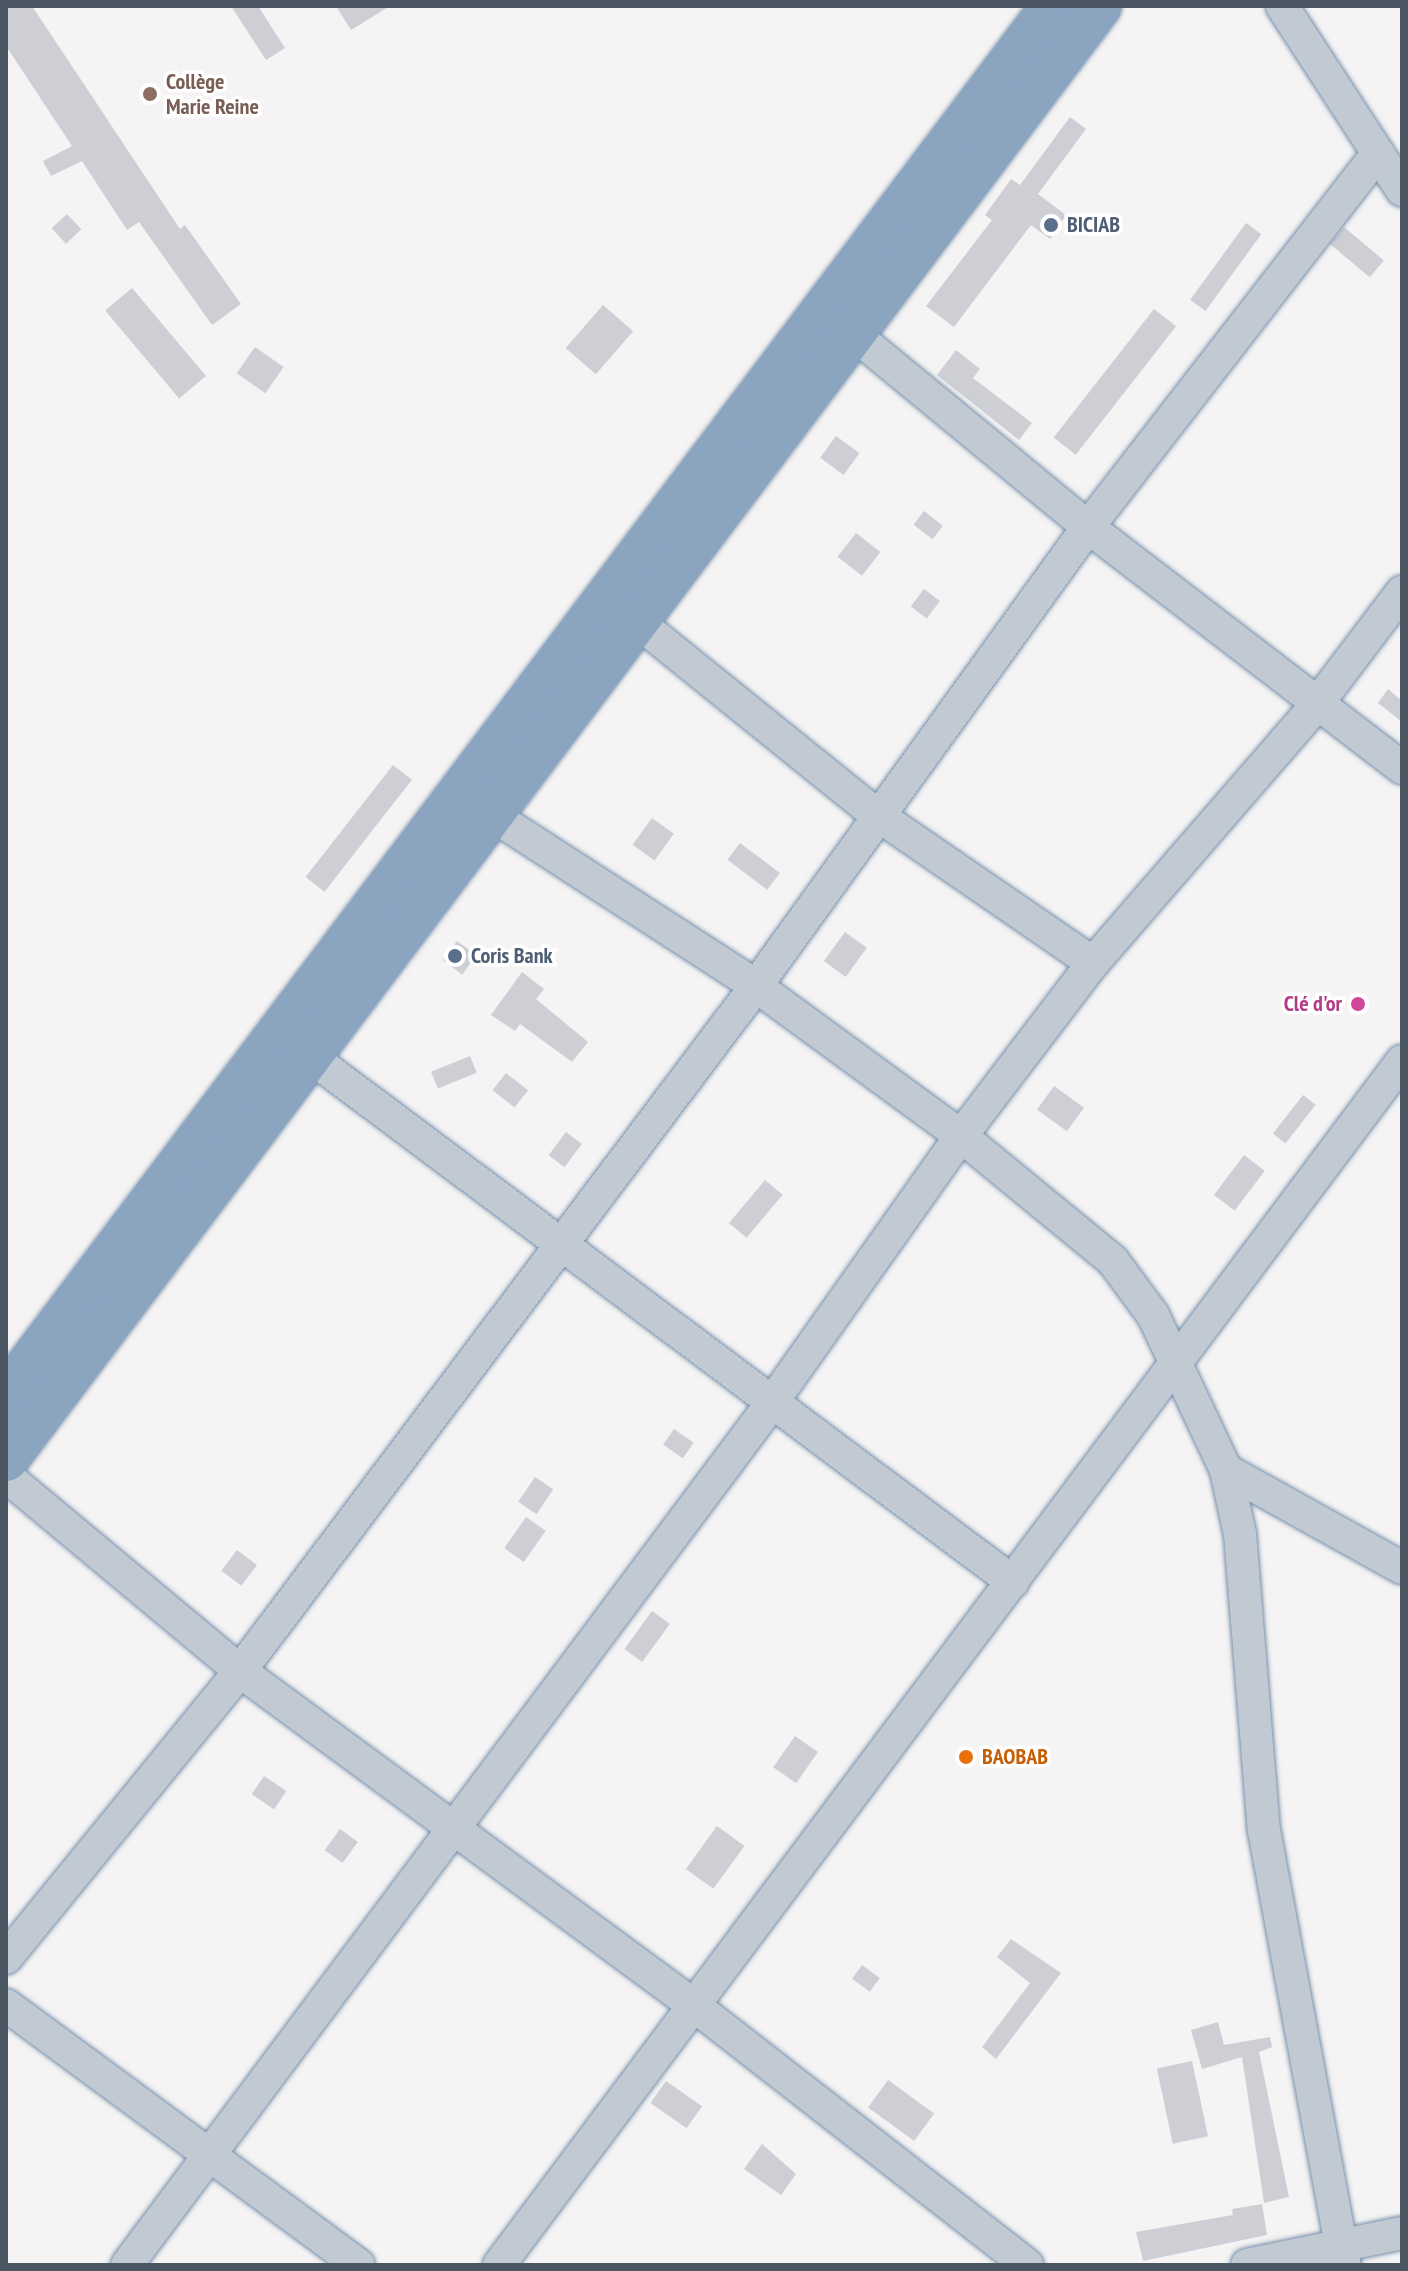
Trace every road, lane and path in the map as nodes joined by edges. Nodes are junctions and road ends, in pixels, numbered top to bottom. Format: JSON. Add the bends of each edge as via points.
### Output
{"nodes":[{"id":1,"x":1054,"y":6,"type":"edge"},
{"id":2,"x":1099,"y":6,"type":"edge"},
{"id":3,"x":1282,"y":6,"type":"edge"},
{"id":4,"x":1378,"y":153,"type":"junction"},
{"id":5,"x":1402,"y":190,"type":"edge"},
{"id":6,"x":840,"y":322,"type":"junction"},
{"id":7,"x":1088,"y":527,"type":"junction"},
{"id":8,"x":1402,"y":592,"type":"edge"},
{"id":9,"x":639,"y":623,"type":"junction"},
{"id":10,"x":1317,"y":704,"type":"junction"},
{"id":11,"x":1402,"y":768,"type":"edge"},
{"id":12,"x":475,"y":804,"type":"junction"},
{"id":13,"x":876,"y":814,"type":"junction"},
{"id":14,"x":1093,"y":963,"type":"junction"},
{"id":15,"x":756,"y":986,"type":"junction"},
{"id":16,"x":312,"y":1058,"type":"junction"},
{"id":17,"x":1402,"y":1061,"type":"edge"},
{"id":18,"x":961,"y":1136,"type":"junction"},
{"id":19,"x":558,"y":1246,"type":"junction"},
{"id":20,"x":1172,"y":1365,"type":"junction"},
{"id":21,"x":6,"y":1396,"type":"edge"},
{"id":22,"x":771,"y":1404,"type":"junction"},
{"id":23,"x":6,"y":1459,"type":"edge"},
{"id":24,"x":1226,"y":1470,"type":"junction"},
{"id":25,"x":6,"y":1476,"type":"edge"},
{"id":26,"x":1402,"y":1568,"type":"edge"},
{"id":27,"x":1013,"y":1582,"type":"junction"},
{"id":28,"x":240,"y":1671,"type":"junction"},
{"id":29,"x":454,"y":1829,"type":"junction"},
{"id":30,"x":6,"y":1958,"type":"edge"},
{"id":31,"x":692,"y":2004,"type":"junction"},
{"id":32,"x":6,"y":2005,"type":"edge"},
{"id":33,"x":215,"y":2155,"type":"junction"},
{"id":34,"x":1402,"y":2233,"type":"edge"},
{"id":35,"x":1343,"y":2255,"type":"edge"},
{"id":36,"x":127,"y":2265,"type":"edge"},
{"id":37,"x":359,"y":2265,"type":"edge"},
{"id":38,"x":499,"y":2265,"type":"edge"},
{"id":39,"x":1027,"y":2265,"type":"edge"},
{"id":40,"x":1247,"y":2265,"type":"edge"}],
"edges":[{"from":1,"to":6,"type":"highway"},
{"from":2,"to":6,"type":"highway"},
{"from":3,"to":4,"type":"street"},
{"from":4,"to":5,"type":"street"},
{"from":4,"to":7,"type":"street"},
{"from":6,"to":7,"type":"street"},
{"from":6,"to":9,"type":"highway"},
{"from":6,"to":12,"type":"highway"},
{"from":7,"to":10,"type":"street"},
{"from":7,"to":13,"type":"street"},
{"from":8,"to":10,"type":"street"},
{"from":9,"to":12,"type":"highway"},
{"from":9,"to":13,"type":"street"},
{"from":10,"to":11,"type":"street"},
{"from":10,"to":14,"type":"street"},
{"from":12,"to":15,"type":"street"},
{"from":12,"to":16,"type":"highway"},
{"from":12,"to":21,"type":"highway"},
{"from":13,"to":14,"type":"street"},
{"from":13,"to":15,"type":"street"},
{"from":14,"to":18,"type":"street"},
{"from":15,"to":18,"type":"street"},
{"from":15,"to":19,"type":"street"},
{"from":16,"to":19,"type":"street"},
{"from":16,"to":23,"type":"highway"},
{"from":17,"to":20,"type":"street"},
{"from":18,"to":20,"type":"street","via":[[1113,1261],[1153,1315]]},
{"from":18,"to":22,"type":"street"},
{"from":19,"to":22,"type":"street"},
{"from":19,"to":28,"type":"street"},
{"from":20,"to":24,"type":"street"},
{"from":20,"to":27,"type":"street"},
{"from":22,"to":27,"type":"street"},
{"from":22,"to":29,"type":"street"},
{"from":24,"to":26,"type":"street"},
{"from":24,"to":35,"type":"street","via":[[1240,1534],[1264,1830]]},
{"from":25,"to":28,"type":"street"},
{"from":27,"to":31,"type":"street"},
{"from":28,"to":29,"type":"street"},
{"from":28,"to":30,"type":"street"},
{"from":29,"to":31,"type":"street"},
{"from":29,"to":33,"type":"street"},
{"from":31,"to":38,"type":"street"},
{"from":31,"to":39,"type":"street"},
{"from":32,"to":33,"type":"street"},
{"from":33,"to":36,"type":"street"},
{"from":33,"to":37,"type":"street"},
{"from":34,"to":35,"type":"street"},
{"from":35,"to":40,"type":"street"}]}
